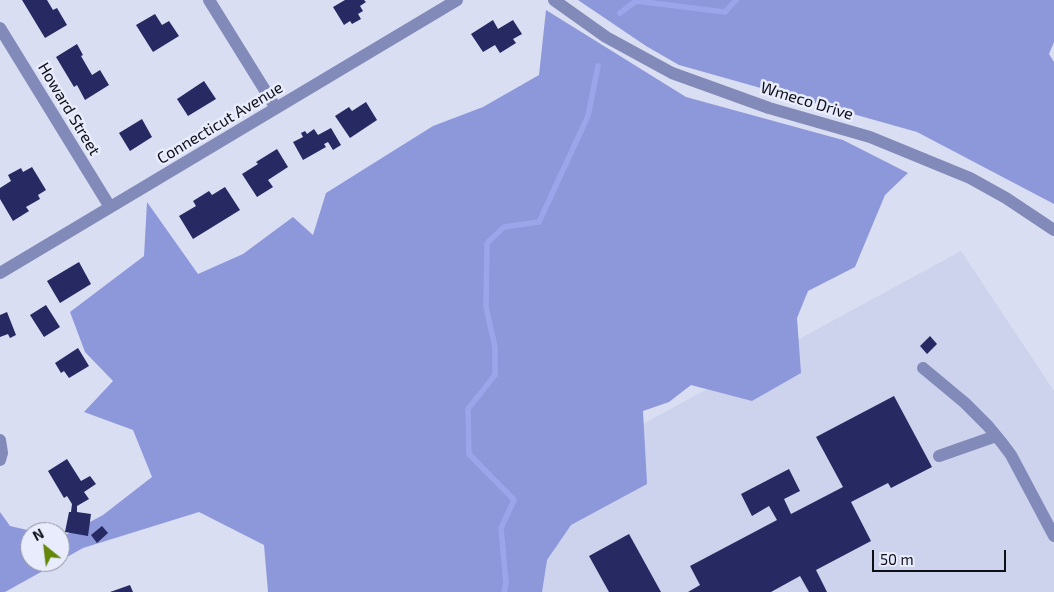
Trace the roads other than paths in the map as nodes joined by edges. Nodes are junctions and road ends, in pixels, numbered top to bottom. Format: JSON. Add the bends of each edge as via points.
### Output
{"nodes":[{"id":1,"x":209,"y":0,"type":"edge"},
{"id":2,"x":457,"y":0,"type":"edge"},
{"id":3,"x":554,"y":0,"type":"edge"},
{"id":4,"x":0,"y":28,"type":"edge"},
{"id":5,"x":276,"y":108,"type":"junction"},
{"id":6,"x":110,"y":207,"type":"junction"},
{"id":7,"x":1054,"y":230,"type":"edge"},
{"id":8,"x":0,"y":273,"type":"edge"},
{"id":9,"x":922,"y":368,"type":"dead end"},
{"id":10,"x":996,"y":436,"type":"junction"},
{"id":11,"x":0,"y":442,"type":"edge"},
{"id":12,"x":939,"y":456,"type":"dead end"},
{"id":13,"x":0,"y":460,"type":"edge"},
{"id":14,"x":1054,"y":536,"type":"edge"}],
"edges":[{"from":1,"to":5,"type":"street"},
{"from":2,"to":5,"type":"street","name":"Connecticut Avenue"},
{"from":3,"to":7,"type":"street","name":"Wmeco Drive","via":[[606,37],[672,73],[770,108],[870,137],[970,178]]},
{"from":4,"to":6,"type":"street","name":"Howard Street"},
{"from":5,"to":6,"type":"street","name":"Connecticut Avenue"},
{"from":6,"to":8,"type":"street","name":"Connecticut Avenue"},
{"from":9,"to":10,"type":"street","via":[[965,403]]},
{"from":10,"to":12,"type":"street"},
{"from":10,"to":14,"type":"street","via":[[1011,455]]},
{"from":11,"to":13,"type":"street"}]}
